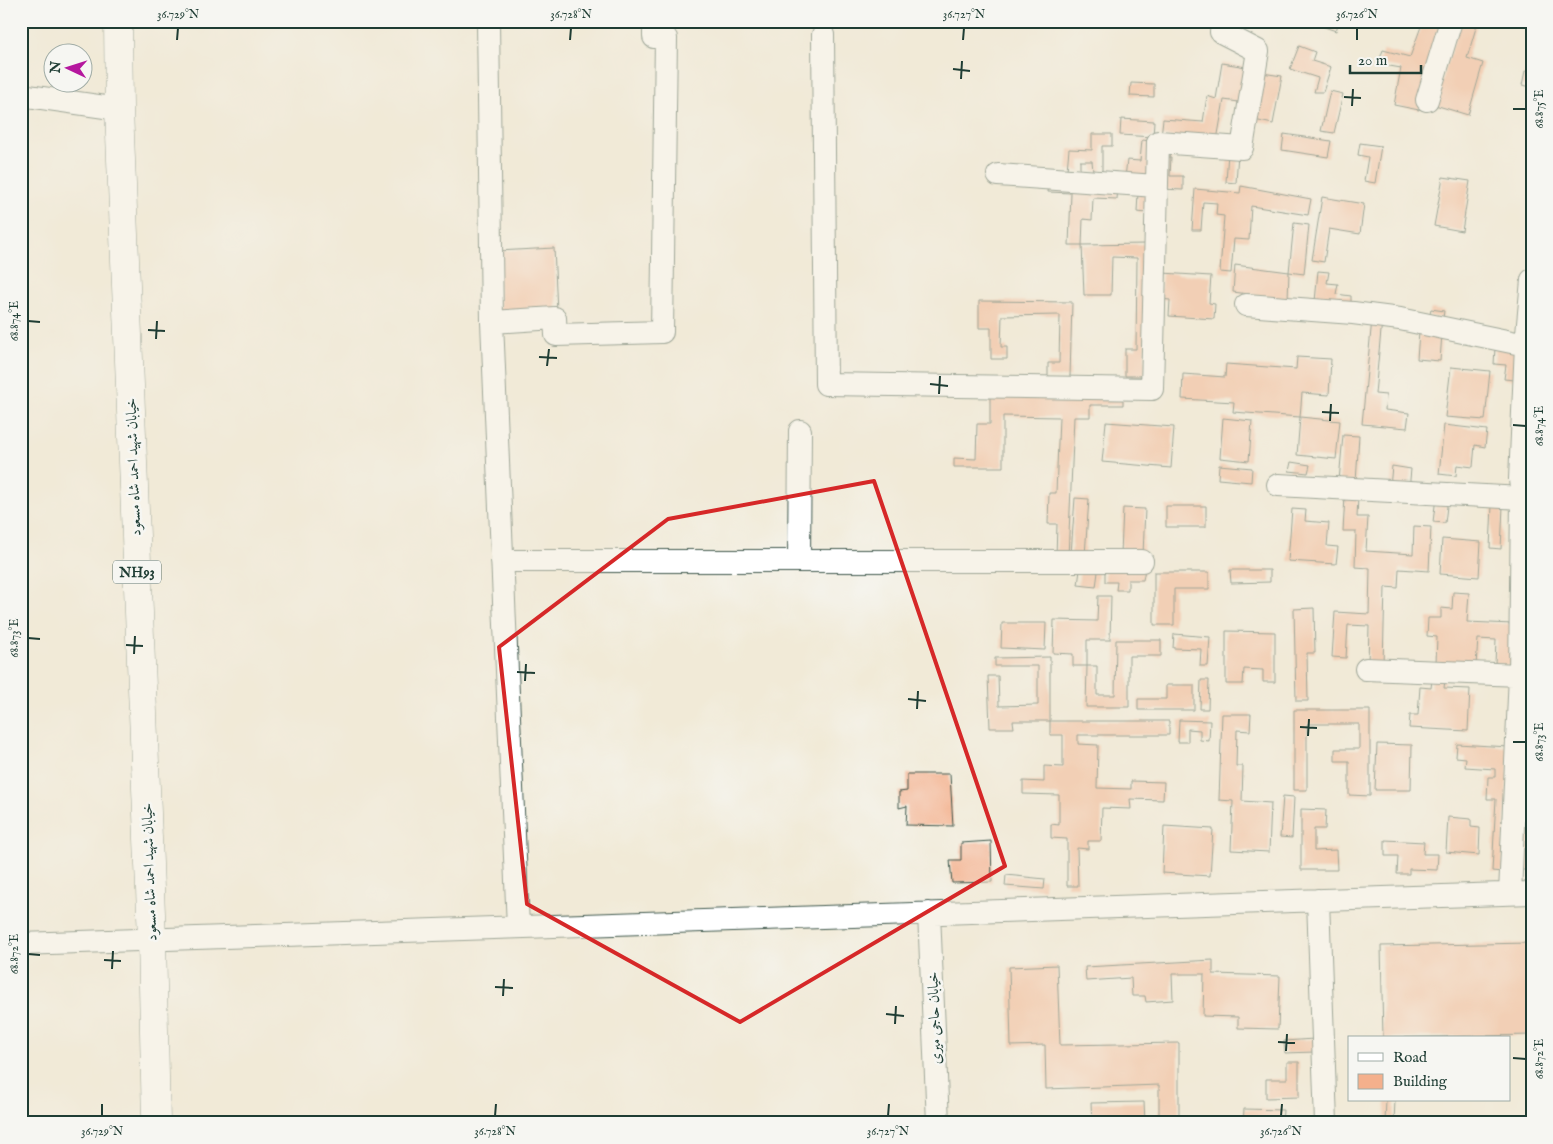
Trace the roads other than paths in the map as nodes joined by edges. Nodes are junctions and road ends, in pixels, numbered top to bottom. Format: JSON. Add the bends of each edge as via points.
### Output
{"nodes":[{"id":1,"x":118,"y":21,"type":"edge"},
{"id":2,"x":488,"y":21,"type":"edge"},
{"id":3,"x":654,"y":21,"type":"edge"},
{"id":4,"x":1225,"y":21,"type":"edge"},
{"id":5,"x":1451,"y":21,"type":"edge"},
{"id":6,"x":823,"y":35,"type":"dead end"},
{"id":7,"x":21,"y":95,"type":"edge"},
{"id":8,"x":1427,"y":100,"type":"dead end"},
{"id":9,"x":119,"y":108,"type":"junction"},
{"id":10,"x":998,"y":175,"type":"dead end"},
{"id":11,"x":1156,"y":186,"type":"junction"},
{"id":12,"x":1532,"y":280,"type":"edge"},
{"id":13,"x":1246,"y":305,"type":"dead end"},
{"id":14,"x":492,"y":322,"type":"junction"},
{"id":15,"x":1526,"y":345,"type":"junction"},
{"id":16,"x":800,"y":432,"type":"dead end"},
{"id":17,"x":1278,"y":485,"type":"dead end"},
{"id":18,"x":1525,"y":485,"type":"edge"},
{"id":19,"x":502,"y":561,"type":"junction"},
{"id":20,"x":799,"y":561,"type":"junction"},
{"id":21,"x":1142,"y":562,"type":"dead end"},
{"id":22,"x":1366,"y":669,"type":"dead end"},
{"id":23,"x":1520,"y":675,"type":"junction"},
{"id":24,"x":1521,"y":893,"type":"edge"},
{"id":25,"x":1318,"y":900,"type":"junction"},
{"id":26,"x":929,"y":913,"type":"junction"},
{"id":27,"x":518,"y":927,"type":"junction"},
{"id":28,"x":152,"y":939,"type":"junction"},
{"id":29,"x":21,"y":944,"type":"edge"},
{"id":30,"x":156,"y":1123,"type":"edge"},
{"id":31,"x":938,"y":1123,"type":"edge"},
{"id":32,"x":1326,"y":1123,"type":"edge"}],
"edges":[{"from":1,"to":9,"type":"main road","name":"خیابان شهید احمد شاه مسعود","number":"NH93"},
{"from":2,"to":14,"type":"street"},
{"from":3,"to":14,"type":"street","via":[[654,37],[666,38],[662,332],[556,335],[555,318]]},
{"from":4,"to":11,"type":"street","via":[[1221,32],[1258,51],[1242,148],[1158,142]]},
{"from":5,"to":8,"type":"street"},
{"from":6,"to":11,"type":"street","via":[[826,384],[1152,389]]},
{"from":7,"to":9,"type":"street"},
{"from":9,"to":28,"type":"main road","name":"خیابان شهید احمد شاه مسعود","number":"NH93"},
{"from":10,"to":11,"type":"street"},
{"from":12,"to":15,"type":"street"},
{"from":13,"to":15,"type":"street","via":[[1400,319]]},
{"from":14,"to":19,"type":"street"},
{"from":15,"to":18,"type":"street"},
{"from":16,"to":20,"type":"street"},
{"from":17,"to":18,"type":"street"},
{"from":18,"to":23,"type":"street"},
{"from":19,"to":20,"type":"street"},
{"from":19,"to":27,"type":"street"},
{"from":20,"to":21,"type":"street"},
{"from":22,"to":23,"type":"street"},
{"from":23,"to":24,"type":"street"},
{"from":24,"to":25,"type":"street"},
{"from":25,"to":26,"type":"street"},
{"from":25,"to":32,"type":"street"},
{"from":26,"to":27,"type":"street"},
{"from":26,"to":31,"type":"street","name":"خیابان حاجی میری"},
{"from":27,"to":28,"type":"street"},
{"from":28,"to":29,"type":"street"},
{"from":28,"to":30,"type":"main road","name":"خیابان شهید احمد شاه مسعود","number":"NH93"}]}
